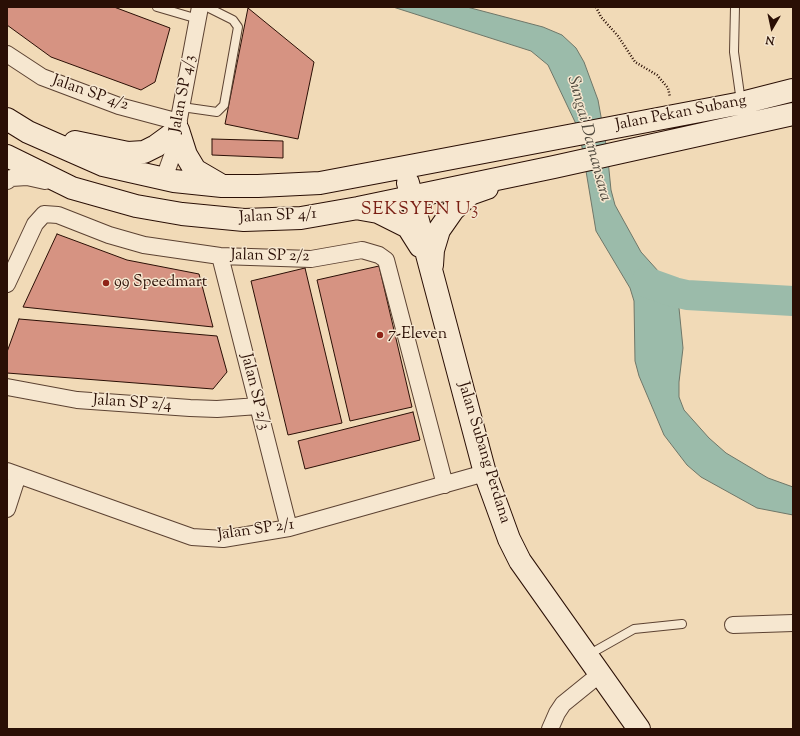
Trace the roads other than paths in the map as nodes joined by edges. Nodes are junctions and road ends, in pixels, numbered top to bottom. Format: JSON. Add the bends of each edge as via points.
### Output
{"nodes":[{"id":1,"x":157,"y":7,"type":"edge"},
{"id":2,"x":735,"y":7,"type":"edge"},
{"id":3,"x":202,"y":11,"type":"edge"},
{"id":4,"x":7,"y":54,"type":"edge"},
{"id":5,"x":793,"y":90,"type":"edge"},
{"id":6,"x":742,"y":103,"type":"junction"},
{"id":7,"x":793,"y":114,"type":"edge"},
{"id":8,"x":7,"y":119,"type":"edge"},
{"id":9,"x":180,"y":120,"type":"junction"},
{"id":10,"x":28,"y":132,"type":"junction"},
{"id":11,"x":545,"y":140,"type":"joint"},
{"id":12,"x":7,"y":156,"type":"edge"},
{"id":13,"x":405,"y":167,"type":"junction"},
{"id":14,"x":545,"y":169,"type":"junction"},
{"id":15,"x":161,"y":179,"type":"junction"},
{"id":16,"x":7,"y":181,"type":"edge"},
{"id":17,"x":222,"y":186,"type":"junction"},
{"id":18,"x":72,"y":188,"type":"junction"},
{"id":19,"x":94,"y":194,"type":"junction"},
{"id":20,"x":410,"y":197,"type":"junction"},
{"id":21,"x":358,"y":208,"type":"junction"},
{"id":22,"x":220,"y":256,"type":"junction"},
{"id":23,"x":432,"y":273,"type":"junction"},
{"id":24,"x":7,"y":284,"type":"edge"},
{"id":25,"x":7,"y":387,"type":"edge"},
{"id":26,"x":258,"y":406,"type":"junction"},
{"id":27,"x":13,"y":473,"type":"edge"},
{"id":28,"x":485,"y":473,"type":"junction"},
{"id":29,"x":444,"y":485,"type":"junction"},
{"id":30,"x":7,"y":509,"type":"edge"},
{"id":31,"x":289,"y":528,"type":"junction"},
{"id":32,"x":793,"y":622,"type":"edge"},
{"id":33,"x":682,"y":624,"type":"dead end"},
{"id":34,"x":733,"y":625,"type":"dead end"},
{"id":35,"x":587,"y":656,"type":"junction"},
{"id":36,"x":600,"y":674,"type":"junction"},
{"id":37,"x":550,"y":729,"type":"edge"},
{"id":38,"x":639,"y":729,"type":"edge"}],
"edges":[{"from":1,"to":3,"type":"lane"},
{"from":2,"to":6,"type":"lane","via":[[734,52]]},
{"from":3,"to":9,"type":"street","name":"Jalan SP 4/3"},
{"from":3,"to":9,"type":"lane","via":[[233,20],[238,27],[224,105],[217,112]]},
{"from":4,"to":9,"type":"street","name":"Jalan SP 4/2","via":[[42,77],[119,106]]},
{"from":5,"to":6,"type":"main road","name":"Jalan Pekan Subang"},
{"from":6,"to":11,"type":"main road","name":"Jalan Pekan Subang"},
{"from":7,"to":14,"type":"main road","name":"Jalan Pekan Subang"},
{"from":8,"to":10,"type":"main road","name":"Jalan SP 4/1"},
{"from":9,"to":10,"type":"main road","via":[[156,146],[144,152],[128,153]]},
{"from":9,"to":15,"type":"street","name":"Jalan SP 4/3","via":[[172,156]]},
{"from":9,"to":17,"type":"main road","via":[[186,155],[195,170]]},
{"from":10,"to":15,"type":"main road","name":"Jalan SP 4/1","via":[[103,165]]},
{"from":11,"to":13,"type":"main road","name":"Jalan SP 4/1"},
{"from":12,"to":18,"type":"main road","name":"Jalan SP 4/1"},
{"from":13,"to":17,"type":"main road","name":"Jalan SP 4/1","via":[[320,183]]},
{"from":13,"to":20,"type":"main road","name":"Jalan Subang Perdana"},
{"from":14,"to":20,"type":"main road","name":"Jalan SP 4/1"},
{"from":14,"to":23,"type":"main road","via":[[470,194],[453,210],[439,230],[433,250]]},
{"from":15,"to":17,"type":"main road","name":"Jalan SP 4/1"},
{"from":15,"to":19,"type":"main road","via":[[135,191]]},
{"from":16,"to":18,"type":"street","via":[[11,178],[27,177]]},
{"from":18,"to":19,"type":"main road","name":"Jalan SP 4/1"},
{"from":19,"to":21,"type":"main road","name":"Jalan SP 4/1","via":[[136,206],[182,214],[244,220],[301,218]]},
{"from":20,"to":21,"type":"main road","name":"Jalan SP 4/1"},
{"from":20,"to":23,"type":"main road","name":"Jalan Subang Perdana"},
{"from":21,"to":23,"type":"main road","via":[[378,212],[408,227]]},
{"from":22,"to":24,"type":"street","name":"Jalan SP 2/2","via":[[144,245],[109,235],[58,215],[44,214],[35,224]]},
{"from":22,"to":26,"type":"street","name":"Jalan SP 2/3"},
{"from":22,"to":29,"type":"street","name":"Jalan SP 2/2","via":[[311,259],[362,250],[386,260]]},
{"from":23,"to":28,"type":"main road","name":"Jalan Subang Perdana"},
{"from":25,"to":26,"type":"street","name":"Jalan SP 2/4","via":[[76,400],[217,409]]},
{"from":26,"to":31,"type":"street","name":"Jalan SP 2/3"},
{"from":27,"to":30,"type":"street"},
{"from":27,"to":31,"type":"street","name":"Jalan SP 2/1","via":[[192,537],[223,539]]},
{"from":28,"to":29,"type":"street","name":"Jalan SP 2/1"},
{"from":28,"to":35,"type":"main road","name":"Jalan Subang Perdana","via":[[509,539],[520,561]]},
{"from":29,"to":31,"type":"street","name":"Jalan SP 2/1"},
{"from":32,"to":34,"type":"street"},
{"from":33,"to":35,"type":"lane","via":[[634,629]]},
{"from":35,"to":36,"type":"main road","name":"Jalan Subang Perdana"},
{"from":36,"to":37,"type":"street","via":[[563,704]]},
{"from":36,"to":38,"type":"main road","name":"Jalan Subang Perdana"}]}
